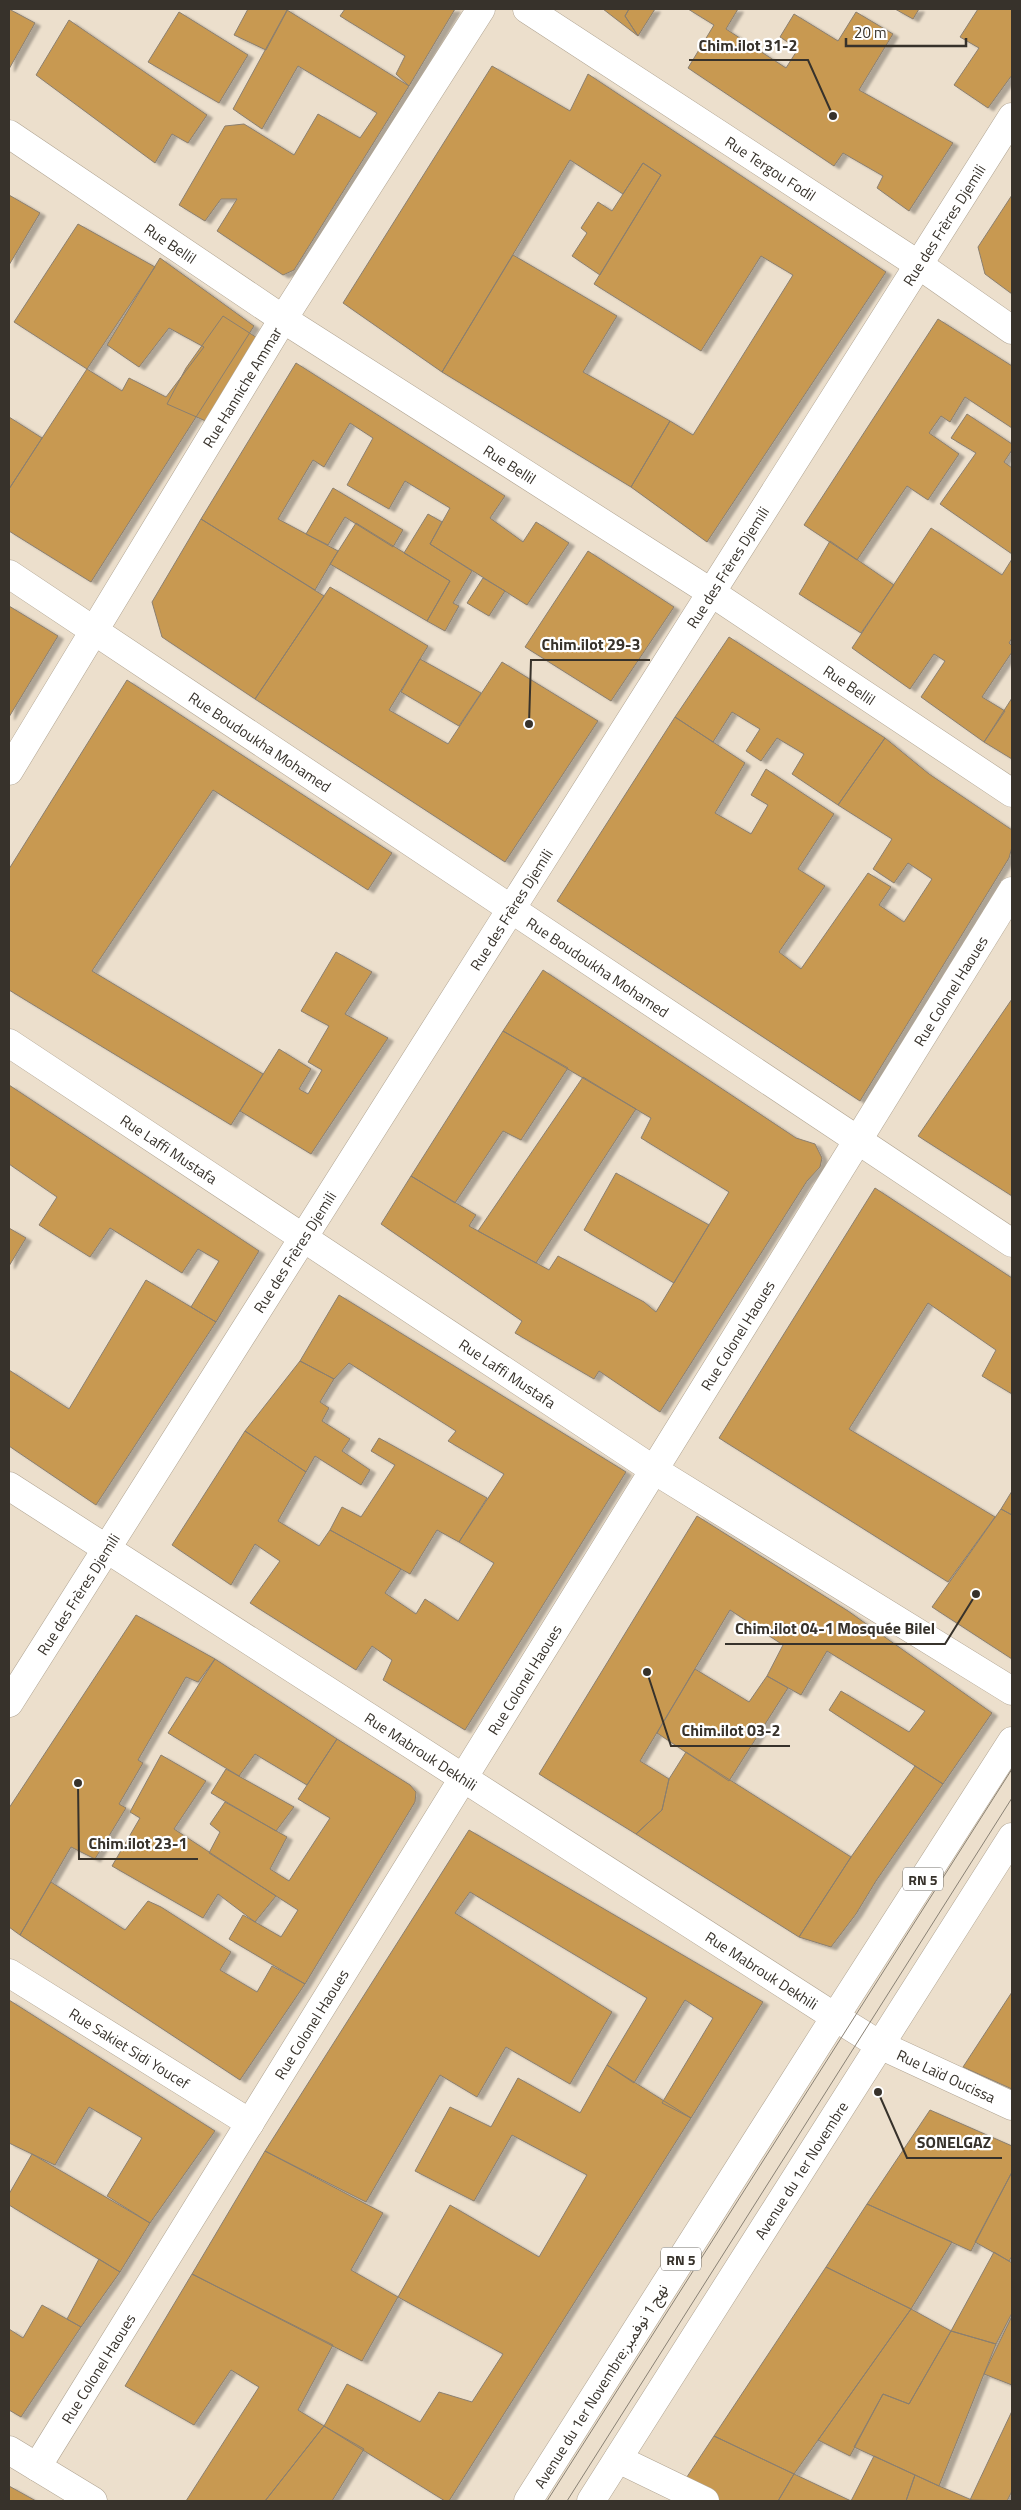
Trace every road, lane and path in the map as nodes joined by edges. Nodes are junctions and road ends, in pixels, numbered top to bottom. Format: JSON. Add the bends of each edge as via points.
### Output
{"nodes":[{"id":1,"x":481,"y":9,"type":"edge"},
{"id":2,"x":527,"y":9,"type":"edge"},
{"id":3,"x":1012,"y":117,"type":"edge"},
{"id":4,"x":9,"y":134,"type":"edge"},
{"id":5,"x":918,"y":265,"type":"junction"},
{"id":6,"x":283,"y":319,"type":"junction"},
{"id":7,"x":1012,"y":330,"type":"edge"},
{"id":8,"x":9,"y":574,"type":"edge"},
{"id":9,"x":712,"y":593,"type":"junction"},
{"id":10,"x":95,"y":630,"type":"junction"},
{"id":11,"x":9,"y":771,"type":"edge"},
{"id":12,"x":1012,"y":793,"type":"edge"},
{"id":13,"x":1012,"y":891,"type":"edge"},
{"id":14,"x":511,"y":910,"type":"junction"},
{"id":15,"x":9,"y":1043,"type":"edge"},
{"id":16,"x":858,"y":1140,"type":"junction"},
{"id":17,"x":303,"y":1237,"type":"junction"},
{"id":18,"x":1012,"y":1243,"type":"edge"},
{"id":19,"x":654,"y":1470,"type":"junction"},
{"id":20,"x":9,"y":1486,"type":"edge"},
{"id":21,"x":106,"y":1550,"type":"junction"},
{"id":22,"x":1012,"y":1691,"type":"edge"},
{"id":23,"x":9,"y":1703,"type":"edge"},
{"id":24,"x":1012,"y":1741,"type":"edge"},
{"id":25,"x":463,"y":1779,"type":"junction"},
{"id":26,"x":1012,"y":1837,"type":"edge"},
{"id":27,"x":9,"y":1973,"type":"edge"},
{"id":28,"x":834,"y":2017,"type":"junction"},
{"id":29,"x":880,"y":2045,"type":"junction"},
{"id":30,"x":1012,"y":2106,"type":"edge"},
{"id":31,"x":250,"y":2123,"type":"junction"},
{"id":32,"x":9,"y":2450,"type":"edge"},
{"id":33,"x":618,"y":2459,"type":"junction"},
{"id":34,"x":37,"y":2467,"type":"junction"},
{"id":35,"x":93,"y":2501,"type":"edge"},
{"id":36,"x":528,"y":2501,"type":"edge"},
{"id":37,"x":591,"y":2501,"type":"edge"},
{"id":38,"x":705,"y":2501,"type":"edge"}],
"edges":[{"from":1,"to":6,"type":"street","name":"Rue Hanniche Ammar"},
{"from":2,"to":5,"type":"street","name":"Rue Tergou Fodil"},
{"from":3,"to":5,"type":"street","name":"Rue des Frères Djemili"},
{"from":4,"to":6,"type":"street","name":"Rue Bellil"},
{"from":5,"to":7,"type":"street","name":"Rue Tergou Fodil"},
{"from":5,"to":9,"type":"street","name":"Rue des Frères Djemili"},
{"from":6,"to":9,"type":"street","name":"Rue Bellil"},
{"from":6,"to":10,"type":"street","name":"Rue Hanniche Ammar"},
{"from":8,"to":10,"type":"street","name":"Rue Boudoukha Mohamed"},
{"from":9,"to":12,"type":"street","name":"Rue Bellil"},
{"from":9,"to":14,"type":"street","name":"Rue des Frères Djemili"},
{"from":10,"to":11,"type":"street","name":"Rue Hanniche Ammar"},
{"from":10,"to":14,"type":"street","name":"Rue Boudoukha Mohamed"},
{"from":13,"to":16,"type":"street","name":"Rue Colonel Haoues"},
{"from":14,"to":16,"type":"street","name":"Rue Boudoukha Mohamed"},
{"from":14,"to":17,"type":"street","name":"Rue des Frères Djemili"},
{"from":15,"to":17,"type":"street","name":"Rue Laffi Mustafa"},
{"from":16,"to":18,"type":"street","name":"Rue Boudoukha Mohamed"},
{"from":16,"to":19,"type":"street","name":"Rue Colonel Haoues"},
{"from":17,"to":19,"type":"street","name":"Rue Laffi Mustafa"},
{"from":17,"to":21,"type":"street","name":"Rue des Frères Djemili"},
{"from":19,"to":22,"type":"street","name":"Rue Laffi Mustafa"},
{"from":19,"to":25,"type":"street","name":"Rue Colonel Haoues"},
{"from":20,"to":21,"type":"street","name":"Rue Mabrouk Dekhili"},
{"from":21,"to":23,"type":"street","name":"Rue des Frères Djemili"},
{"from":21,"to":25,"type":"street","name":"Rue Mabrouk Dekhili"},
{"from":24,"to":28,"type":"street","number":"RN 5"},
{"from":25,"to":28,"type":"street","name":"Rue Mabrouk Dekhili"},
{"from":25,"to":31,"type":"street","name":"Rue Colonel Haoues"},
{"from":26,"to":29,"type":"street","name":"Avenue du 1er Novembre"},
{"from":27,"to":31,"type":"street","name":"Rue Sakiet Sidi Youcef"},
{"from":28,"to":29,"type":"street","name":"Rue Mabrouk Dekhili"},
{"from":28,"to":36,"type":"street","name":"Avenue du 1er Novembre;نهج 1 نوفمبر","number":"RN 5"},
{"from":29,"to":30,"type":"street","name":"Rue Laïd Oucissa"},
{"from":29,"to":33,"type":"street","name":"Avenue du 1er Novembre"},
{"from":31,"to":34,"type":"street","name":"Rue Colonel Haoues"},
{"from":32,"to":34,"type":"street"},
{"from":33,"to":37,"type":"street","name":"Avenue du 1er Novembre"},
{"from":33,"to":38,"type":"street"},
{"from":34,"to":35,"type":"street"}]}
